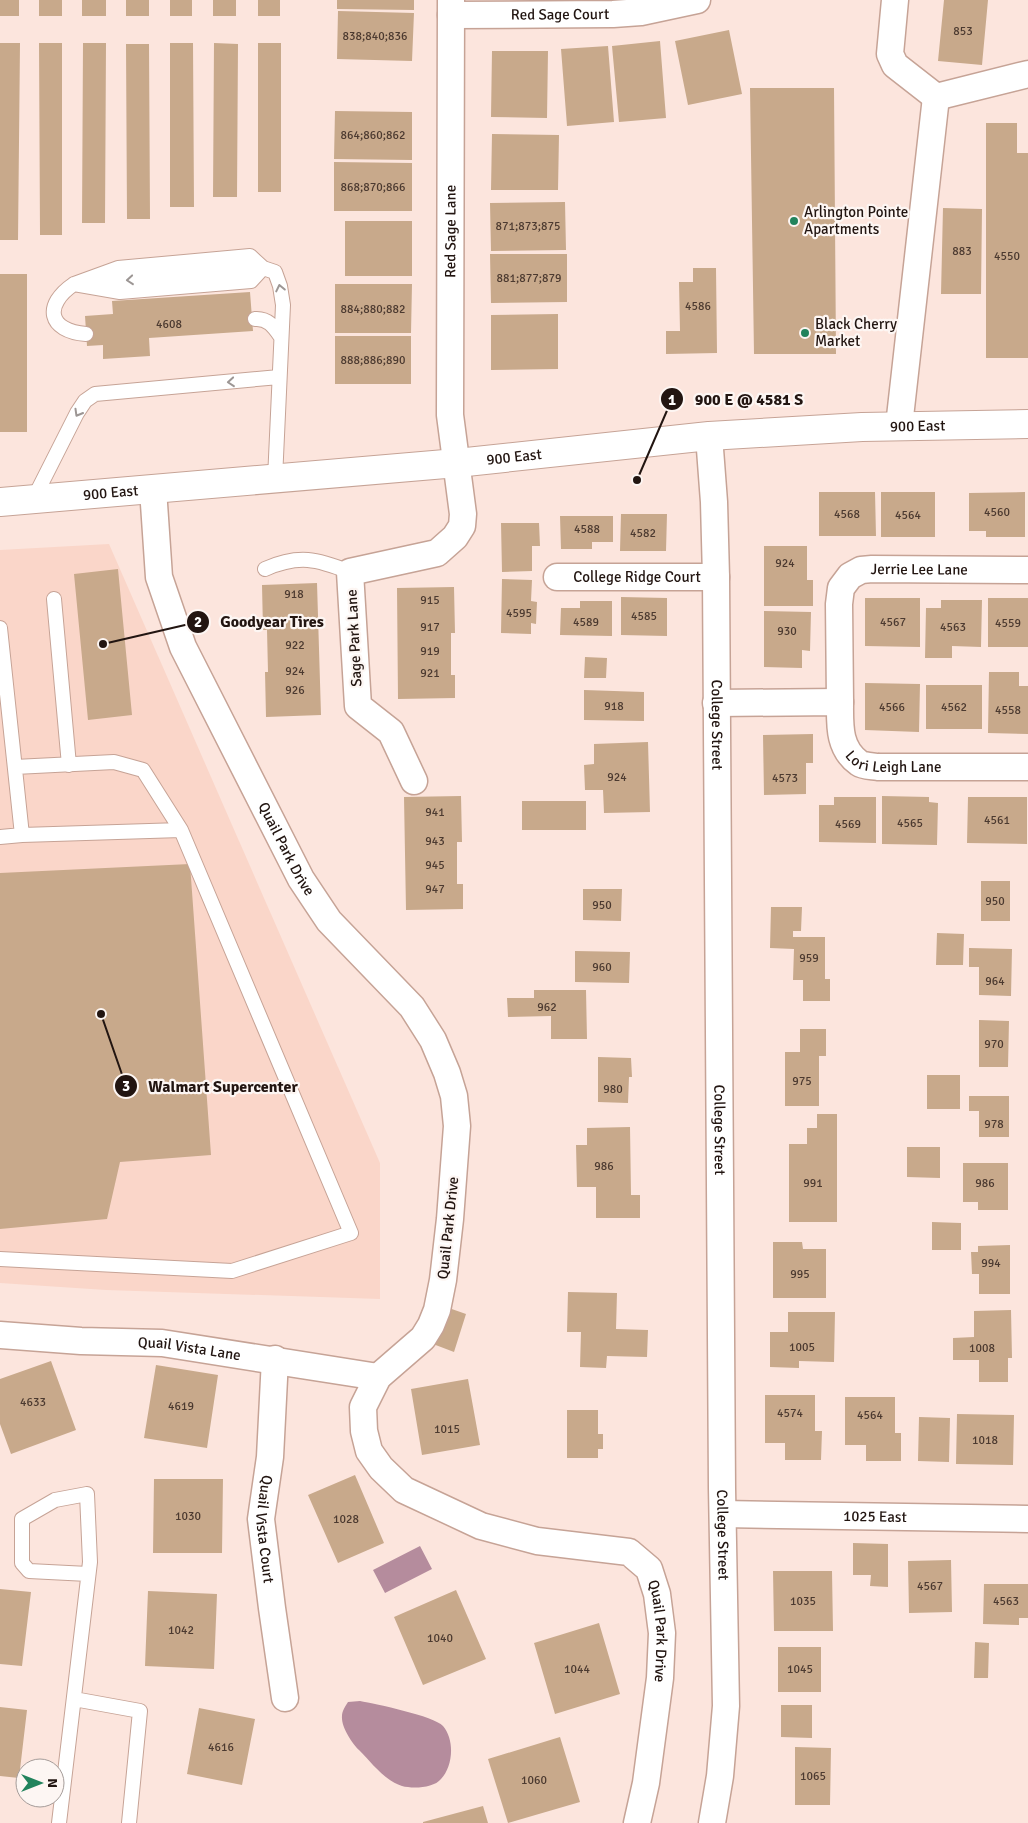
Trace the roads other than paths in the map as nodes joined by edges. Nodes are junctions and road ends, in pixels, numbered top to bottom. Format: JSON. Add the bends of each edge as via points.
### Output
{"nodes":[{"id":1,"x":697,"y":0,"type":"edge"},
{"id":2,"x":895,"y":0,"type":"edge"},
{"id":3,"x":451,"y":8,"type":"edge"},
{"id":4,"x":1028,"y":74,"type":"edge"},
{"id":5,"x":936,"y":97,"type":"junction"},
{"id":6,"x":255,"y":319,"type":"dead end"},
{"id":7,"x":86,"y":334,"type":"dead end"},
{"id":8,"x":281,"y":337,"type":"junction"},
{"id":9,"x":279,"y":377,"type":"junction"},
{"id":10,"x":1028,"y":424,"type":"edge"},
{"id":11,"x":899,"y":426,"type":"junction"},
{"id":12,"x":709,"y":436,"type":"junction"},
{"id":13,"x":456,"y":463,"type":"junction"},
{"id":14,"x":275,"y":479,"type":"junction"},
{"id":15,"x":153,"y":489,"type":"junction"},
{"id":16,"x":33,"y":500,"type":"junction"},
{"id":17,"x":0,"y":502,"type":"edge"},
{"id":18,"x":265,"y":568,"type":"dead end"},
{"id":19,"x":1028,"y":570,"type":"edge"},
{"id":20,"x":350,"y":572,"type":"junction"},
{"id":21,"x":557,"y":577,"type":"dead end"},
{"id":22,"x":716,"y":577,"type":"junction"},
{"id":23,"x":54,"y":599,"type":"dead end"},
{"id":24,"x":0,"y":628,"type":"edge"},
{"id":25,"x":840,"y":702,"type":"junction"},
{"id":26,"x":716,"y":703,"type":"junction"},
{"id":27,"x":69,"y":765,"type":"junction"},
{"id":28,"x":15,"y":767,"type":"junction"},
{"id":29,"x":1028,"y":767,"type":"edge"},
{"id":30,"x":414,"y":781,"type":"dead end"},
{"id":31,"x":181,"y":830,"type":"junction"},
{"id":32,"x":22,"y":835,"type":"junction"},
{"id":33,"x":0,"y":837,"type":"edge"},
{"id":34,"x":0,"y":1258,"type":"edge"},
{"id":35,"x":0,"y":1335,"type":"edge"},
{"id":36,"x":275,"y":1360,"type":"junction"},
{"id":37,"x":378,"y":1377,"type":"junction"},
{"id":38,"x":723,"y":1514,"type":"junction"},
{"id":39,"x":1028,"y":1519,"type":"edge"},
{"id":40,"x":88,"y":1574,"type":"junction"},
{"id":41,"x":285,"y":1698,"type":"dead end"},
{"id":42,"x":74,"y":1699,"type":"junction"},
{"id":43,"x":60,"y":1823,"type":"edge"},
{"id":44,"x":129,"y":1823,"type":"edge"},
{"id":45,"x":636,"y":1823,"type":"edge"},
{"id":46,"x":712,"y":1823,"type":"edge"}],
"edges":[{"from":1,"to":3,"type":"street","name":"Red Sage Court","via":[[641,12],[614,14]]},
{"from":2,"to":5,"type":"street","via":[[890,54],[895,65]]},
{"from":3,"to":13,"type":"street","name":"Red Sage Lane","via":[[450,415]]},
{"from":4,"to":5,"type":"street"},
{"from":5,"to":11,"type":"street"},
{"from":6,"to":8,"type":"lane","via":[[272,325]]},
{"from":8,"to":7,"type":"lane","one_way":true,"via":[[280,286],[275,272],[263,268],[74,284],[64,291],[53,310],[62,329]]},
{"from":8,"to":9,"type":"lane"},
{"from":9,"to":14,"type":"lane"},
{"from":9,"to":16,"type":"lane","one_way":true,"via":[[95,394],[77,413]]},
{"from":10,"to":11,"type":"main road","name":"900 East"},
{"from":11,"to":12,"type":"main road","name":"900 East"},
{"from":12,"to":13,"type":"main road","name":"900 East"},
{"from":12,"to":22,"type":"street","name":"College Street"},
{"from":13,"to":14,"type":"main road","name":"900 East"},
{"from":13,"to":20,"type":"street","name":"Sage Park Lane","via":[[463,514],[462,526],[455,537],[437,553]]},
{"from":14,"to":15,"type":"main road","name":"900 East"},
{"from":15,"to":16,"type":"main road","name":"900 East"},
{"from":15,"to":37,"type":"street","name":"Quail Park Drive","via":[[159,577],[183,647],[301,879],[329,921],[412,1007],[434,1040],[454,1096],[456,1126],[450,1209],[437,1310],[423,1338]]},
{"from":16,"to":17,"type":"main road","name":"900 East"},
{"from":18,"to":20,"type":"lane","via":[[293,559],[321,562]]},
{"from":19,"to":25,"type":"street","name":"Jerrie Lee Lane","via":[[872,569],[860,570],[850,576],[841,588],[839,604]]},
{"from":20,"to":30,"type":"street","name":"Sage Park Lane","via":[[358,706],[391,732]]},
{"from":21,"to":22,"type":"street","name":"College Ridge Court"},
{"from":22,"to":26,"type":"street","name":"College Street"},
{"from":23,"to":27,"type":"lane"},
{"from":24,"to":28,"type":"lane"},
{"from":25,"to":26,"type":"street"},
{"from":25,"to":29,"type":"street","name":"Lori Leigh Lane","via":[[840,733],[846,750],[860,764],[878,767]]},
{"from":26,"to":38,"type":"street","name":"College Street"},
{"from":27,"to":28,"type":"lane"},
{"from":27,"to":31,"type":"lane","via":[[114,762],[144,770]]},
{"from":28,"to":32,"type":"lane"},
{"from":31,"to":32,"type":"lane"},
{"from":31,"to":34,"type":"lane","via":[[351,1233],[232,1270]]},
{"from":32,"to":33,"type":"lane"},
{"from":35,"to":36,"type":"street","name":"Quail Vista Lane","via":[[162,1342]]},
{"from":36,"to":37,"type":"street","name":"Quail Vista Lane"},
{"from":36,"to":41,"type":"street","name":"Quail Vista Court","via":[[270,1458],[262,1518]]},
{"from":37,"to":45,"type":"street","name":"Quail Park Drive","via":[[363,1407],[364,1430],[369,1451],[404,1490],[481,1526],[537,1541],[628,1552],[649,1569],[657,1594],[662,1633],[660,1678],[646,1783]]},
{"from":38,"to":39,"type":"street","name":"1025 East"},
{"from":38,"to":46,"type":"street","name":"College Street","via":[[726,1706]]},
{"from":40,"to":40,"type":"lane","via":[[87,1494],[55,1500],[22,1520],[22,1563],[30,1572]]},
{"from":40,"to":42,"type":"lane"},
{"from":42,"to":43,"type":"lane"},
{"from":42,"to":44,"type":"lane","via":[[140,1711]]}]}
